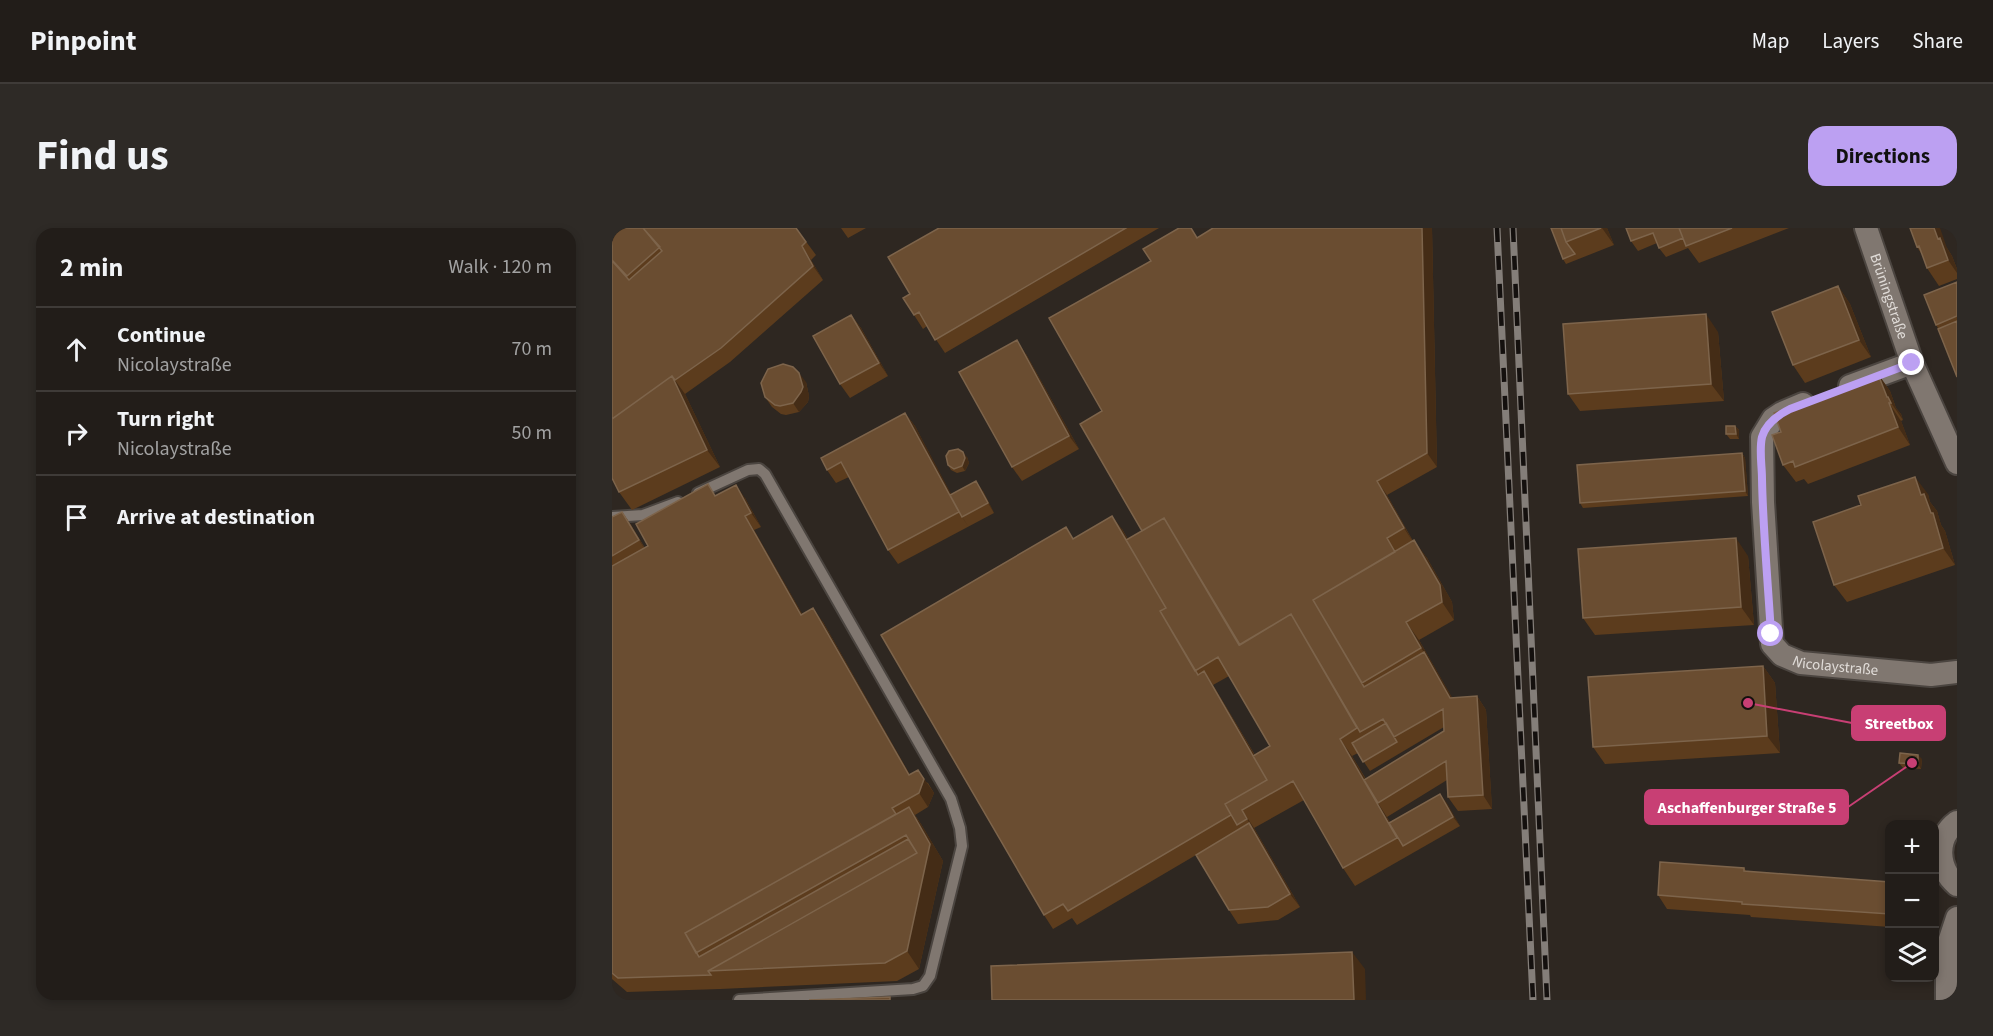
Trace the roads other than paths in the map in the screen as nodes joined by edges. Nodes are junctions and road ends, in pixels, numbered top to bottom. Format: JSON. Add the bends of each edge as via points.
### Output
{"nodes":[{"id":1,"x":1866,"y":228,"type":"edge"},
{"id":2,"x":1912,"y":363,"type":"junction"},
{"id":3,"x":1957,"y":463,"type":"edge"},
{"id":4,"x":612,"y":517,"type":"edge"},
{"id":5,"x":1957,"y":672,"type":"edge"},
{"id":6,"x":1957,"y":822,"type":"edge"},
{"id":7,"x":1957,"y":885,"type":"edge"},
{"id":8,"x":1957,"y":918,"type":"edge"},
{"id":9,"x":739,"y":1000,"type":"edge"},
{"id":10,"x":1947,"y":1000,"type":"edge"}],
"edges":[{"from":1,"to":2,"type":"street","name":"Brüningstraße"},
{"from":2,"to":3,"type":"street","name":"Brüningstraße"},
{"from":2,"to":5,"type":"street","name":"Nicolaystraße","via":[[1782,413],[1773,419],[1762,437],[1772,644],[1782,655],[1800,663],[1931,675]]},
{"from":4,"to":9,"type":"lane","via":[[651,513],[748,470],[759,469],[765,474],[951,799],[960,828],[962,846],[930,976],[923,986]]},
{"from":6,"to":7,"type":"street","via":[[1944,836],[1940,850],[1943,868]]},
{"from":8,"to":10,"type":"street","via":[[1947,948]]}]}
